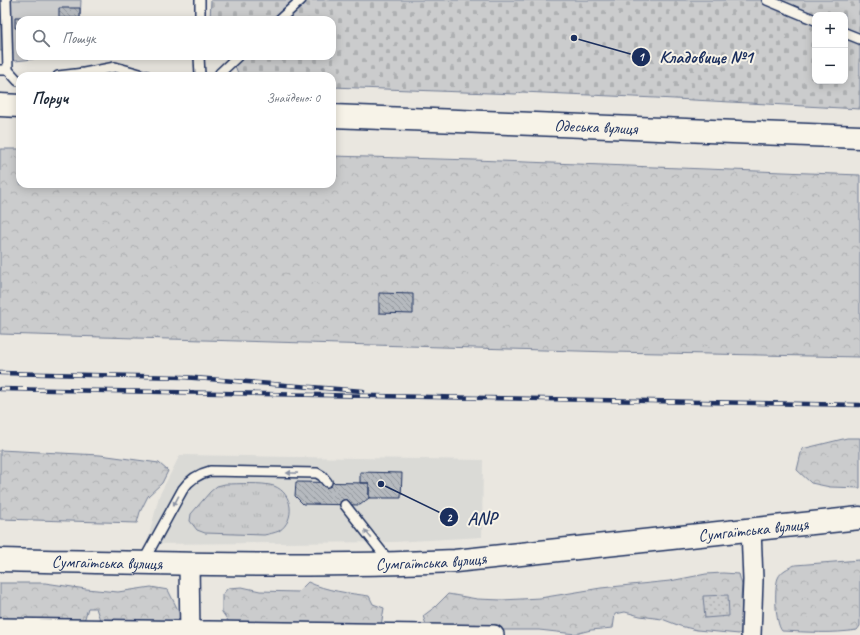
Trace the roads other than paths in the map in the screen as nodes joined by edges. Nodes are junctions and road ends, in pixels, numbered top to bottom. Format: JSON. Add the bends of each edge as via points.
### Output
{"nodes":[{"id":1,"x":6,"y":0,"type":"edge"},
{"id":2,"x":200,"y":0,"type":"edge"},
{"id":3,"x":301,"y":0,"type":"edge"},
{"id":4,"x":767,"y":0,"type":"edge"},
{"id":5,"x":200,"y":16,"type":"edge"},
{"id":6,"x":283,"y":16,"type":"edge"},
{"id":7,"x":812,"y":19,"type":"edge"},
{"id":8,"x":848,"y":34,"type":"edge"},
{"id":9,"x":860,"y":39,"type":"edge"},
{"id":10,"x":199,"y":60,"type":"edge"},
{"id":11,"x":234,"y":60,"type":"edge"},
{"id":12,"x":4,"y":70,"type":"edge"},
{"id":13,"x":91,"y":72,"type":"edge"},
{"id":14,"x":133,"y":72,"type":"edge"},
{"id":15,"x":200,"y":72,"type":"edge"},
{"id":16,"x":221,"y":72,"type":"edge"},
{"id":17,"x":16,"y":79,"type":"edge"},
{"id":18,"x":0,"y":105,"type":"edge"},
{"id":19,"x":16,"y":106,"type":"edge"},
{"id":20,"x":336,"y":116,"type":"edge"},
{"id":21,"x":860,"y":137,"type":"edge"},
{"id":22,"x":327,"y":482,"type":"dead end"},
{"id":23,"x":345,"y":505,"type":"dead end"},
{"id":24,"x":860,"y":518,"type":"edge"},
{"id":25,"x":751,"y":529,"type":"junction"},
{"id":26,"x":0,"y":560,"type":"edge"},
{"id":27,"x":143,"y":562,"type":"junction"},
{"id":28,"x":189,"y":563,"type":"junction"},
{"id":29,"x":391,"y":564,"type":"junction"},
{"id":30,"x":0,"y":628,"type":"edge"},
{"id":31,"x":190,"y":633,"type":"edge"},
{"id":32,"x":494,"y":635,"type":"edge"},
{"id":33,"x":751,"y":635,"type":"edge"}],
"edges":[{"from":1,"to":12,"type":"lane"},
{"from":2,"to":5,"type":"lane"},
{"from":3,"to":6,"type":"lane"},
{"from":4,"to":7,"type":"lane"},
{"from":8,"to":9,"type":"lane"},
{"from":10,"to":15,"type":"lane"},
{"from":11,"to":16,"type":"lane"},
{"from":12,"to":17,"type":"lane"},
{"from":13,"to":14,"type":"lane","via":[[115,67]]},
{"from":18,"to":19,"type":"main road"},
{"from":20,"to":21,"type":"main road","name":"Одеська вулиця"},
{"from":22,"to":27,"type":"lane","one_way":true,"via":[[317,473],[210,471],[195,476],[183,489]]},
{"from":29,"to":23,"type":"lane","one_way":true},
{"from":24,"to":25,"type":"main road","name":"Сумгаїтська вулиця"},
{"from":25,"to":29,"type":"main road","name":"Сумгаїтська вулиця","via":[[455,561]]},
{"from":25,"to":33,"type":"street"},
{"from":26,"to":27,"type":"main road","name":"Сумгаїтська вулиця"},
{"from":27,"to":28,"type":"main road","name":"Сумгаїтська вулиця"},
{"from":28,"to":29,"type":"main road","name":"Сумгаїтська вулиця"},
{"from":28,"to":31,"type":"street"},
{"from":30,"to":31,"type":"street"},
{"from":31,"to":32,"type":"street"}]}
